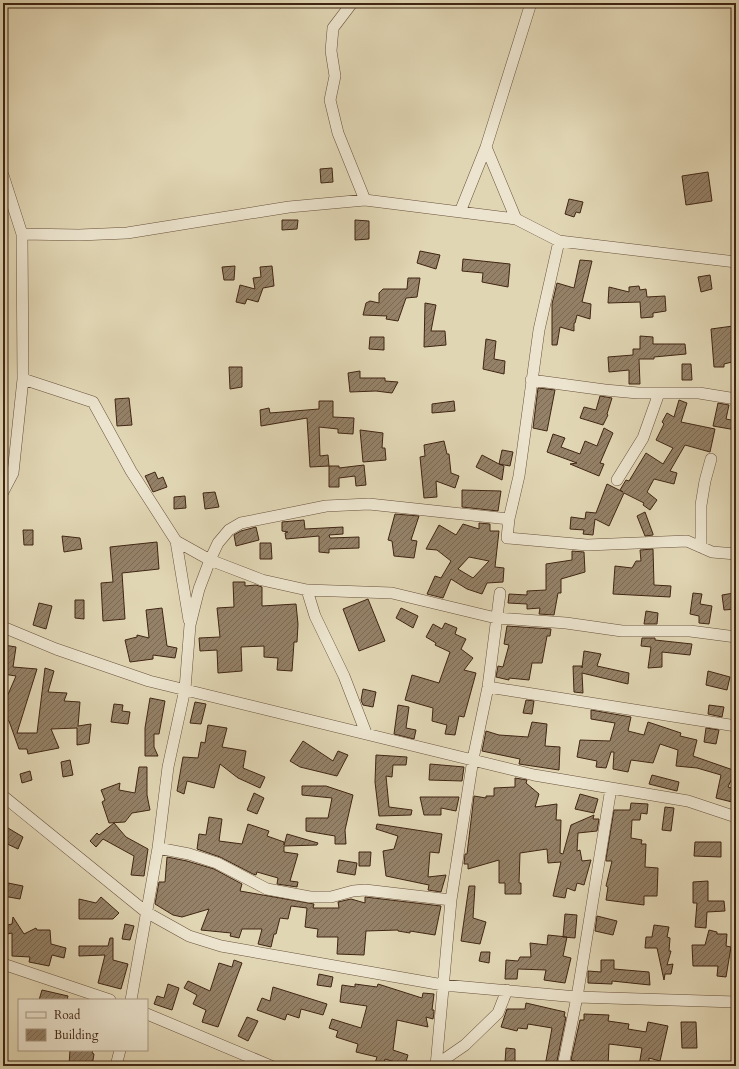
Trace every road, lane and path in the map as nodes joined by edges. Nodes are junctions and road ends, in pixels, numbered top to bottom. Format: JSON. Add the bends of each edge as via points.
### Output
{"nodes":[{"id":1,"x":352,"y":3,"type":"edge"},
{"id":2,"x":531,"y":3,"type":"edge"},
{"id":3,"x":486,"y":147,"type":"junction"},
{"id":4,"x":3,"y":175,"type":"edge"},
{"id":5,"x":365,"y":200,"type":"junction"},
{"id":6,"x":460,"y":212,"type":"junction"},
{"id":7,"x":516,"y":218,"type":"junction"},
{"id":8,"x":22,"y":234,"type":"junction"},
{"id":9,"x":559,"y":241,"type":"junction"},
{"id":10,"x":736,"y":262,"type":"edge"},
{"id":11,"x":23,"y":379,"type":"junction"},
{"id":12,"x":531,"y":380,"type":"junction"},
{"id":13,"x":659,"y":392,"type":"junction"},
{"id":14,"x":736,"y":399,"type":"edge"},
{"id":15,"x":711,"y":459,"type":"dead end"},
{"id":16,"x":617,"y":480,"type":"dead end"},
{"id":17,"x":3,"y":492,"type":"edge"},
{"id":18,"x":509,"y":519,"type":"junction"},
{"id":19,"x":176,"y":541,"type":"junction"},
{"id":20,"x":701,"y":547,"type":"junction"},
{"id":21,"x":736,"y":554,"type":"edge"},
{"id":22,"x":210,"y":560,"type":"junction"},
{"id":23,"x":307,"y":590,"type":"junction"},
{"id":24,"x":500,"y":593,"type":"dead end"},
{"id":25,"x":496,"y":618,"type":"junction"},
{"id":26,"x":190,"y":625,"type":"junction"},
{"id":27,"x":3,"y":627,"type":"edge"},
{"id":28,"x":736,"y":637,"type":"edge"},
{"id":29,"x":488,"y":687,"type":"junction"},
{"id":30,"x":185,"y":689,"type":"junction"},
{"id":31,"x":736,"y":726,"type":"edge"},
{"id":32,"x":366,"y":733,"type":"junction"},
{"id":33,"x":473,"y":759,"type":"junction"},
{"id":34,"x":611,"y":788,"type":"junction"},
{"id":35,"x":3,"y":796,"type":"edge"},
{"id":36,"x":736,"y":817,"type":"edge"},
{"id":37,"x":158,"y":848,"type":"junction"},
{"id":38,"x":451,"y":900,"type":"junction"},
{"id":39,"x":146,"y":912,"type":"junction"},
{"id":40,"x":3,"y":964,"type":"edge"},
{"id":41,"x":443,"y":986,"type":"junction"},
{"id":42,"x":507,"y":990,"type":"junction"},
{"id":43,"x":577,"y":997,"type":"junction"},
{"id":44,"x":107,"y":999,"type":"edge"},
{"id":45,"x":131,"y":999,"type":"edge"},
{"id":46,"x":736,"y":1002,"type":"edge"},
{"id":47,"x":148,"y":1014,"type":"edge"},
{"id":48,"x":120,"y":1051,"type":"edge"},
{"id":49,"x":116,"y":1066,"type":"edge"},
{"id":50,"x":271,"y":1066,"type":"edge"},
{"id":51,"x":436,"y":1066,"type":"edge"},
{"id":52,"x":563,"y":1066,"type":"edge"}],
"edges":[{"from":1,"to":5,"type":"street","via":[[333,28],[331,50],[334,76],[330,100],[338,133]]},
{"from":2,"to":3,"type":"street"},
{"from":3,"to":6,"type":"street"},
{"from":3,"to":7,"type":"street"},
{"from":4,"to":8,"type":"street"},
{"from":5,"to":6,"type":"street"},
{"from":5,"to":8,"type":"street","via":[[289,207],[127,233]]},
{"from":6,"to":7,"type":"street"},
{"from":7,"to":9,"type":"street"},
{"from":8,"to":11,"type":"street"},
{"from":9,"to":10,"type":"street"},
{"from":9,"to":12,"type":"street","via":[[545,296]]},
{"from":11,"to":17,"type":"street","via":[[13,473]]},
{"from":11,"to":19,"type":"street","via":[[93,402],[131,471]]},
{"from":12,"to":13,"type":"street","via":[[605,390]]},
{"from":12,"to":18,"type":"street","via":[[519,476]]},
{"from":13,"to":14,"type":"street","via":[[699,393]]},
{"from":13,"to":16,"type":"street","via":[[643,438]]},
{"from":15,"to":20,"type":"street","via":[[701,505]]},
{"from":18,"to":20,"type":"street","via":[[507,538],[588,545],[688,541]]},
{"from":18,"to":22,"type":"street","via":[[369,504],[326,506],[241,523],[228,530]]},
{"from":19,"to":22,"type":"street"},
{"from":19,"to":26,"type":"street"},
{"from":20,"to":21,"type":"street","via":[[712,552]]},
{"from":22,"to":23,"type":"street","via":[[262,580]]},
{"from":22,"to":26,"type":"street"},
{"from":23,"to":25,"type":"street","via":[[392,593]]},
{"from":23,"to":32,"type":"street","via":[[315,616],[344,676]]},
{"from":24,"to":25,"type":"street"},
{"from":25,"to":28,"type":"street","via":[[566,623],[622,631],[690,631]]},
{"from":25,"to":29,"type":"street"},
{"from":26,"to":30,"type":"street"},
{"from":27,"to":30,"type":"street","via":[[56,649],[149,681]]},
{"from":29,"to":31,"type":"street"},
{"from":29,"to":33,"type":"street"},
{"from":30,"to":32,"type":"street"},
{"from":30,"to":37,"type":"street","via":[[168,767]]},
{"from":32,"to":33,"type":"street"},
{"from":33,"to":34,"type":"street","via":[[534,775]]},
{"from":33,"to":38,"type":"street"},
{"from":34,"to":36,"type":"street","via":[[688,801]]},
{"from":34,"to":43,"type":"street"},
{"from":35,"to":39,"type":"street"},
{"from":37,"to":38,"type":"street","via":[[217,862],[268,889],[292,894],[331,897],[365,890]]},
{"from":37,"to":39,"type":"street"},
{"from":38,"to":41,"type":"street"},
{"from":39,"to":41,"type":"street","via":[[189,936],[221,946]]},
{"from":39,"to":45,"type":"street"},
{"from":40,"to":44,"type":"street"},
{"from":41,"to":42,"type":"street"},
{"from":41,"to":51,"type":"street"},
{"from":42,"to":43,"type":"street"},
{"from":42,"to":51,"type":"street","via":[[498,1013],[465,1045]]},
{"from":43,"to":46,"type":"street"},
{"from":43,"to":52,"type":"street"},
{"from":47,"to":50,"type":"street"},
{"from":48,"to":49,"type":"street"}]}
